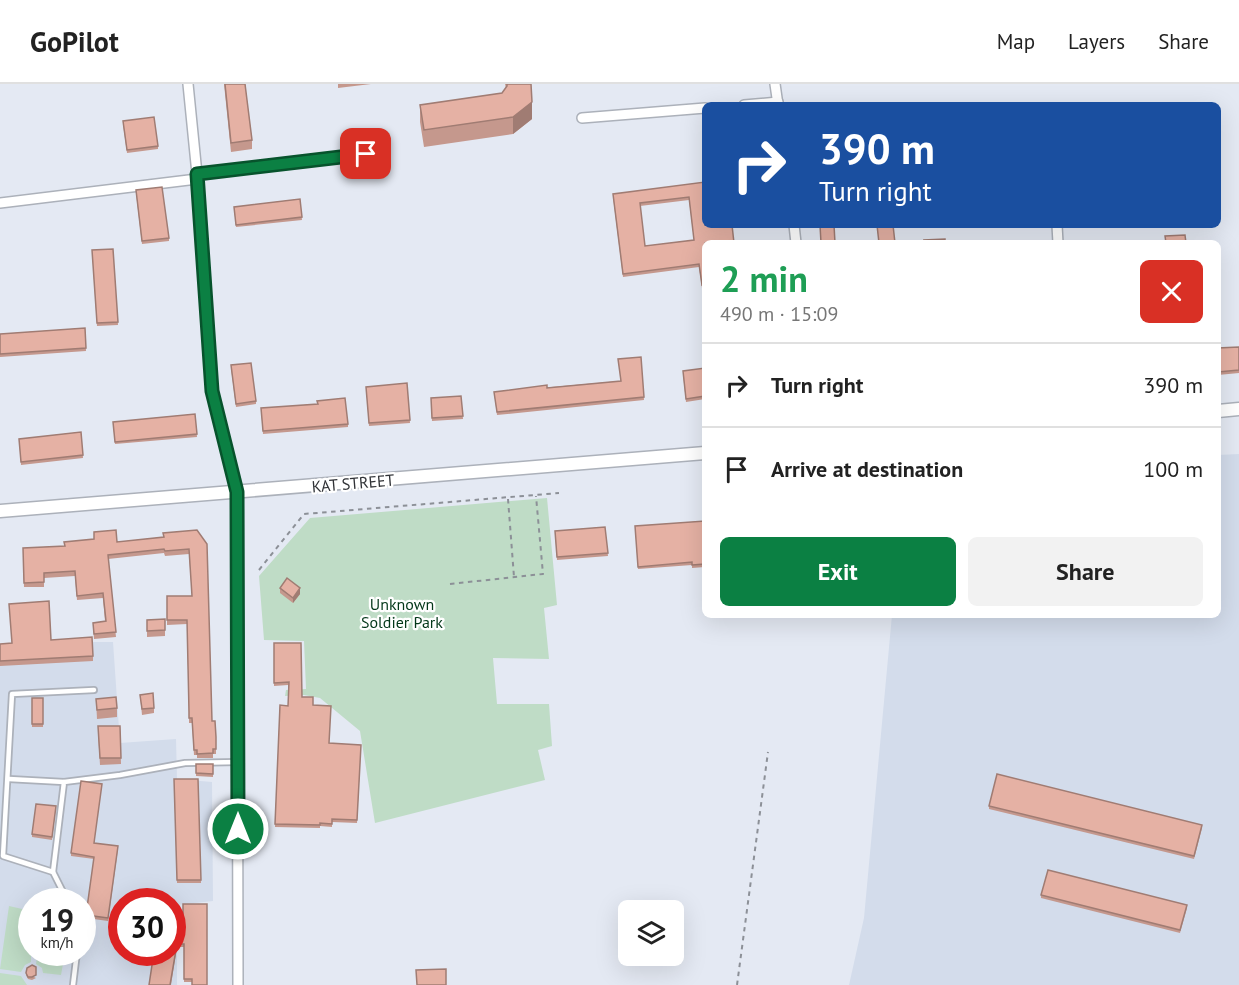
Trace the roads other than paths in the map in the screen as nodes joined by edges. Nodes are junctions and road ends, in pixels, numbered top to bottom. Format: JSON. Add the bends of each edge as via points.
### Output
{"nodes":[{"id":1,"x":188,"y":84,"type":"edge"},
{"id":2,"x":775,"y":84,"type":"edge"},
{"id":3,"x":778,"y":102,"type":"edge"},
{"id":4,"x":702,"y":108,"type":"edge"},
{"id":5,"x":582,"y":118,"type":"dead end"},
{"id":6,"x":366,"y":154,"type":"dead end"},
{"id":7,"x":197,"y":177,"type":"junction"},
{"id":8,"x":0,"y":203,"type":"edge"},
{"id":9,"x":1239,"y":409,"type":"edge"},
{"id":10,"x":1221,"y":411,"type":"edge"},
{"id":11,"x":702,"y":453,"type":"edge"},
{"id":12,"x":237,"y":492,"type":"junction"},
{"id":13,"x":0,"y":511,"type":"edge"},
{"id":14,"x":94,"y":690,"type":"dead end"},
{"id":15,"x":238,"y":762,"type":"junction"},
{"id":16,"x":9,"y":779,"type":"junction"},
{"id":17,"x":64,"y":782,"type":"junction"},
{"id":18,"x":54,"y":872,"type":"junction"},
{"id":19,"x":61,"y":888,"type":"edge"},
{"id":20,"x":75,"y":966,"type":"edge"},
{"id":21,"x":73,"y":985,"type":"edge"},
{"id":22,"x":238,"y":985,"type":"edge"}],
"edges":[{"from":1,"to":7,"type":"street"},
{"from":2,"to":3,"type":"street"},
{"from":4,"to":5,"type":"street"},
{"from":6,"to":7,"type":"street"},
{"from":7,"to":8,"type":"street"},
{"from":7,"to":12,"type":"street","via":[[212,391]]},
{"from":9,"to":10,"type":"street"},
{"from":11,"to":12,"type":"street","name":"KAT STREET"},
{"from":12,"to":13,"type":"street","name":"KAT STREET"},
{"from":12,"to":15,"type":"street"},
{"from":14,"to":16,"type":"lane","via":[[12,694]]},
{"from":15,"to":17,"type":"lane","via":[[185,763]]},
{"from":15,"to":22,"type":"street"},
{"from":16,"to":17,"type":"lane"},
{"from":16,"to":18,"type":"lane","via":[[3,856]]},
{"from":17,"to":18,"type":"lane"},
{"from":18,"to":19,"type":"lane"},
{"from":20,"to":21,"type":"lane"}]}
